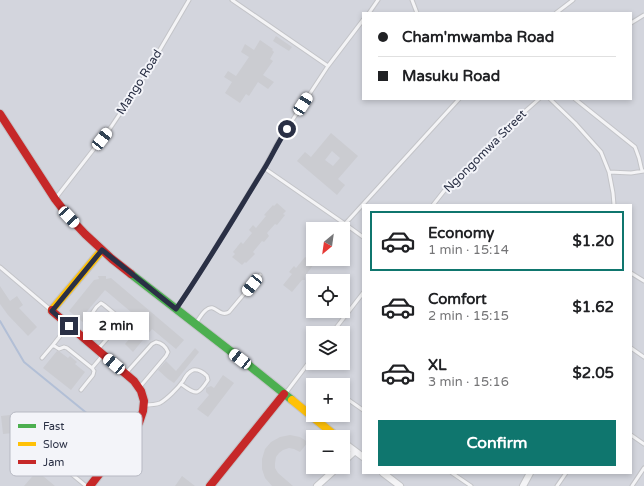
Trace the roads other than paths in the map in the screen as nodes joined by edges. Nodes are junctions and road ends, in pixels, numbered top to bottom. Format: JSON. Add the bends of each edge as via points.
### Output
{"nodes":[{"id":1,"x":189,"y":0,"type":"edge"},
{"id":2,"x":232,"y":0,"type":"edge"},
{"id":3,"x":378,"y":0,"type":"edge"},
{"id":4,"x":412,"y":0,"type":"edge"},
{"id":5,"x":574,"y":0,"type":"edge"},
{"id":6,"x":370,"y":12,"type":"edge"},
{"id":7,"x":418,"y":12,"type":"edge"},
{"id":8,"x":557,"y":12,"type":"edge"},
{"id":9,"x":644,"y":14,"type":"edge"},
{"id":10,"x":362,"y":21,"type":"edge"},
{"id":11,"x":632,"y":22,"type":"edge"},
{"id":12,"x":328,"y":66,"type":"junction"},
{"id":13,"x":458,"y":100,"type":"edge"},
{"id":14,"x":537,"y":100,"type":"edge"},
{"id":15,"x":551,"y":100,"type":"edge"},
{"id":16,"x":576,"y":100,"type":"edge"},
{"id":17,"x":0,"y":114,"type":"edge"},
{"id":18,"x":264,"y":168,"type":"junction"},
{"id":19,"x":643,"y":171,"type":"edge"},
{"id":20,"x":609,"y":172,"type":"junction"},
{"id":21,"x":55,"y":199,"type":"junction"},
{"id":22,"x":363,"y":204,"type":"edge"},
{"id":23,"x":433,"y":204,"type":"edge"},
{"id":24,"x":614,"y":204,"type":"edge"},
{"id":25,"x":362,"y":205,"type":"edge"},
{"id":26,"x":342,"y":222,"type":"edge"},
{"id":27,"x":347,"y":222,"type":"edge"},
{"id":28,"x":350,"y":228,"type":"edge"},
{"id":29,"x":362,"y":237,"type":"edge"},
{"id":30,"x":102,"y":250,"type":"junction"},
{"id":31,"x":0,"y":267,"type":"edge"},
{"id":32,"x":260,"y":275,"type":"dead end"},
{"id":33,"x":632,"y":275,"type":"edge"},
{"id":34,"x":644,"y":281,"type":"edge"},
{"id":35,"x":362,"y":293,"type":"edge"},
{"id":36,"x":176,"y":309,"type":"junction"},
{"id":37,"x":52,"y":311,"type":"junction"},
{"id":38,"x":195,"y":324,"type":"junction"},
{"id":39,"x":69,"y":326,"type":"junction"},
{"id":40,"x":337,"y":326,"type":"edge"},
{"id":41,"x":110,"y":336,"type":"junction"},
{"id":42,"x":53,"y":344,"type":"junction"},
{"id":43,"x":632,"y":349,"type":"edge"},
{"id":44,"x":100,"y":352,"type":"junction"},
{"id":45,"x":644,"y":357,"type":"edge"},
{"id":46,"x":42,"y":358,"type":"dead end"},
{"id":47,"x":306,"y":366,"type":"edge"},
{"id":48,"x":92,"y":368,"type":"junction"},
{"id":49,"x":125,"y":374,"type":"junction"},
{"id":50,"x":181,"y":384,"type":"junction"},
{"id":51,"x":139,"y":388,"type":"junction"},
{"id":52,"x":81,"y":390,"type":"dead end"},
{"id":53,"x":284,"y":394,"type":"junction"},
{"id":54,"x":350,"y":401,"type":"edge"},
{"id":55,"x":144,"y":405,"type":"junction"},
{"id":56,"x":362,"y":409,"type":"edge"},
{"id":57,"x":142,"y":416,"type":"edge"},
{"id":58,"x":328,"y":430,"type":"edge"},
{"id":59,"x":632,"y":436,"type":"edge"},
{"id":60,"x":644,"y":444,"type":"edge"},
{"id":61,"x":350,"y":447,"type":"edge"},
{"id":62,"x":355,"y":451,"type":"junction"},
{"id":63,"x":350,"y":456,"type":"edge"},
{"id":64,"x":362,"y":457,"type":"edge"},
{"id":65,"x":644,"y":468,"type":"edge"},
{"id":66,"x":330,"y":474,"type":"edge"},
{"id":67,"x":384,"y":474,"type":"edge"},
{"id":68,"x":453,"y":474,"type":"edge"},
{"id":69,"x":529,"y":474,"type":"edge"},
{"id":70,"x":565,"y":474,"type":"edge"},
{"id":71,"x":74,"y":476,"type":"edge"},
{"id":72,"x":98,"y":476,"type":"edge"},
{"id":73,"x":86,"y":486,"type":"edge"},
{"id":74,"x":90,"y":486,"type":"edge"},
{"id":75,"x":210,"y":486,"type":"edge"},
{"id":76,"x":317,"y":486,"type":"edge"},
{"id":77,"x":400,"y":486,"type":"edge"},
{"id":78,"x":471,"y":486,"type":"edge"},
{"id":79,"x":523,"y":486,"type":"edge"},
{"id":80,"x":557,"y":486,"type":"edge"},
{"id":81,"x":632,"y":486,"type":"edge"}],
"edges":[{"from":1,"to":21,"type":"lane","name":"Mango Road","via":[[141,82],[111,127]]},
{"from":2,"to":12,"type":"lane"},
{"from":3,"to":6,"type":"lane"},
{"from":4,"to":7,"type":"lane"},
{"from":5,"to":8,"type":"lane"},
{"from":9,"to":11,"type":"lane"},
{"from":10,"to":12,"type":"lane"},
{"from":12,"to":18,"type":"lane"},
{"from":13,"to":22,"type":"lane"},
{"from":14,"to":23,"type":"lane","name":"Ngongomwa Street","via":[[504,130]]},
{"from":15,"to":20,"type":"lane","via":[[576,123],[601,152]]},
{"from":16,"to":19,"type":"lane","via":[[635,147]]},
{"from":17,"to":21,"type":"street"},
{"from":18,"to":26,"type":"lane"},
{"from":18,"to":36,"type":"lane"},
{"from":19,"to":20,"type":"lane"},
{"from":20,"to":24,"type":"lane"},
{"from":21,"to":30,"type":"street"},
{"from":25,"to":27,"type":"lane"},
{"from":28,"to":29,"type":"lane"},
{"from":30,"to":36,"type":"street"},
{"from":30,"to":37,"type":"street"},
{"from":31,"to":37,"type":"lane"},
{"from":32,"to":38,"type":"lane","via":[[229,312],[223,314],[209,308]]},
{"from":33,"to":34,"type":"lane"},
{"from":35,"to":40,"type":"lane"},
{"from":36,"to":38,"type":"street"},
{"from":37,"to":39,"type":"street"},
{"from":38,"to":53,"type":"street"},
{"from":39,"to":42,"type":"lane"},
{"from":39,"to":44,"type":"street"},
{"from":41,"to":41,"type":"lane","via":[[121,323],[121,319],[101,303],[91,315],[91,319]]},
{"from":41,"to":44,"type":"lane"},
{"from":42,"to":46,"type":"lane"},
{"from":42,"to":48,"type":"lane","via":[[59,349],[67,348]]},
{"from":43,"to":45,"type":"lane"},
{"from":44,"to":48,"type":"lane"},
{"from":44,"to":49,"type":"street"},
{"from":47,"to":53,"type":"lane"},
{"from":48,"to":52,"type":"lane","via":[[93,375]]},
{"from":49,"to":51,"type":"street"},
{"from":49,"to":51,"type":"lane","via":[[152,344],[160,342],[167,348],[166,356]]},
{"from":50,"to":50,"type":"lane","via":[[193,370],[200,371],[208,380],[197,392]]},
{"from":50,"to":55,"type":"lane","via":[[160,403]]},
{"from":51,"to":55,"type":"street"},
{"from":53,"to":58,"type":"street"},
{"from":53,"to":75,"type":"street"},
{"from":54,"to":56,"type":"lane"},
{"from":55,"to":57,"type":"street"},
{"from":59,"to":60,"type":"lane"},
{"from":61,"to":62,"type":"street"},
{"from":62,"to":63,"type":"street"},
{"from":62,"to":64,"type":"street"},
{"from":65,"to":81,"type":"lane"},
{"from":66,"to":76,"type":"street"},
{"from":67,"to":77,"type":"street"},
{"from":68,"to":78,"type":"lane"},
{"from":69,"to":79,"type":"street"},
{"from":70,"to":80,"type":"lane"},
{"from":71,"to":73,"type":"lane"},
{"from":72,"to":74,"type":"street"}]}
